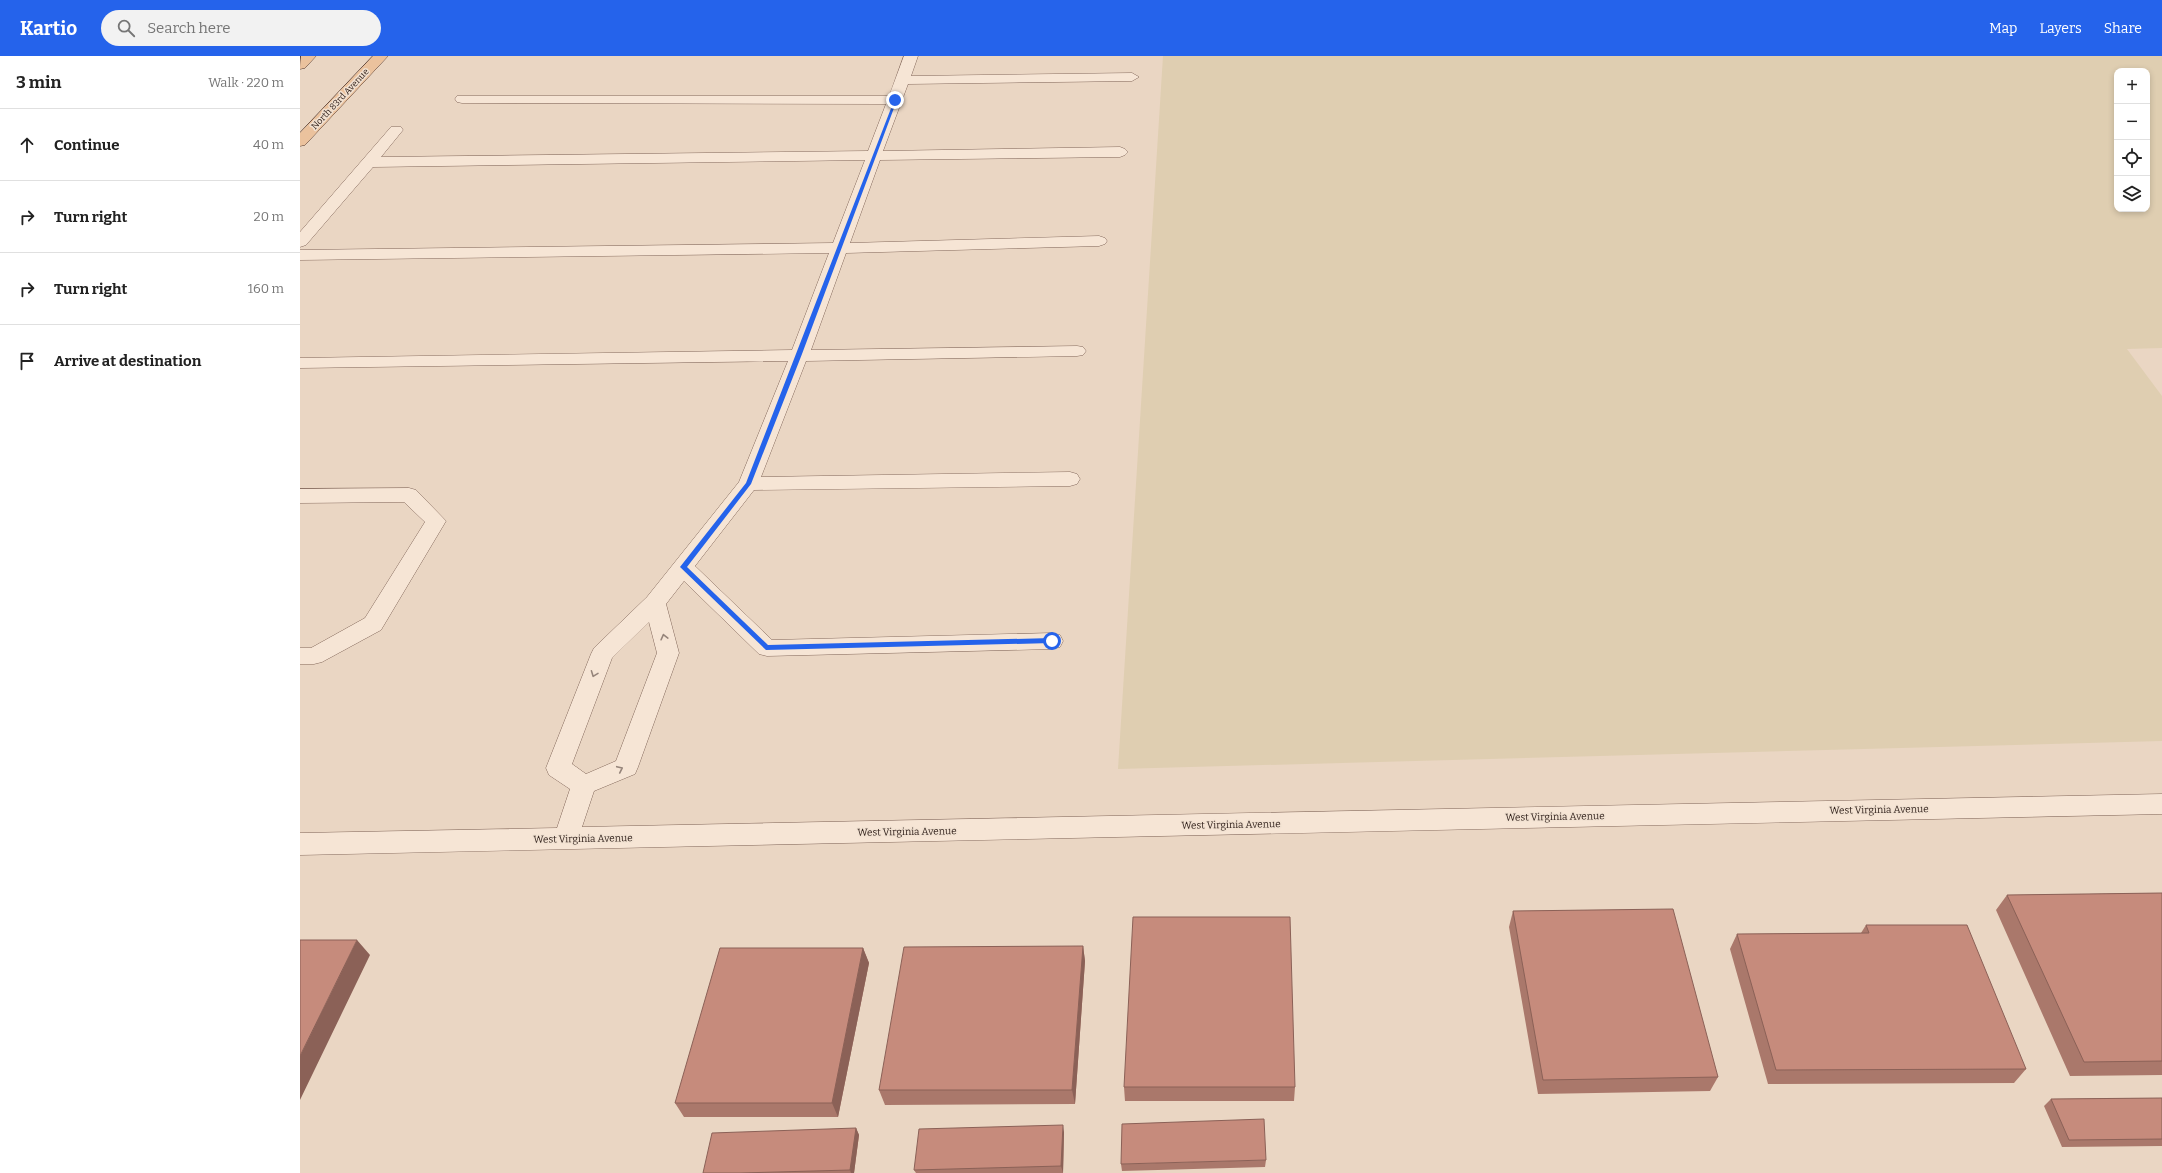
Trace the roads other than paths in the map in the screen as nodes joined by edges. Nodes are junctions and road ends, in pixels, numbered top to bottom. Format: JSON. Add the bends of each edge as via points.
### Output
{"nodes":[{"id":1,"x":310,"y":56,"type":"edge"},
{"id":2,"x":381,"y":56,"type":"edge"},
{"id":3,"x":911,"y":56,"type":"edge"},
{"id":4,"x":300,"y":66,"type":"edge"},
{"id":5,"x":1132,"y":77,"type":"dead end"},
{"id":6,"x":902,"y":80,"type":"junction"},
{"id":7,"x":462,"y":100,"type":"dead end"},
{"id":8,"x":895,"y":100,"type":"junction"},
{"id":9,"x":396,"y":130,"type":"dead end"},
{"id":10,"x":303,"y":137,"type":"edge"},
{"id":11,"x":1120,"y":152,"type":"dead end"},
{"id":12,"x":874,"y":157,"type":"junction"},
{"id":13,"x":369,"y":162,"type":"junction"},
{"id":14,"x":1099,"y":241,"type":"dead end"},
{"id":15,"x":300,"y":242,"type":"edge"},
{"id":16,"x":840,"y":248,"type":"junction"},
{"id":17,"x":300,"y":255,"type":"edge"},
{"id":18,"x":1077,"y":351,"type":"dead end"},
{"id":19,"x":800,"y":354,"type":"junction"},
{"id":20,"x":300,"y":363,"type":"edge"},
{"id":21,"x":1070,"y":479,"type":"dead end"},
{"id":22,"x":748,"y":484,"type":"junction"},
{"id":23,"x":300,"y":496,"type":"edge"},
{"id":24,"x":683,"y":567,"type":"junction"},
{"id":25,"x":655,"y":603,"type":"junction"},
{"id":26,"x":1052,"y":641,"type":"dead end"},
{"id":27,"x":300,"y":656,"type":"edge"},
{"id":28,"x":584,"y":785,"type":"junction"},
{"id":29,"x":2162,"y":804,"type":"edge"},
{"id":30,"x":566,"y":839,"type":"junction"},
{"id":31,"x":300,"y":844,"type":"edge"}],
"edges":[{"from":1,"to":4,"type":"main road"},
{"from":2,"to":10,"type":"main road","name":"North 83rd Avenue"},
{"from":3,"to":6,"type":"street"},
{"from":5,"to":6,"type":"street"},
{"from":6,"to":8,"type":"street"},
{"from":7,"to":8,"type":"street"},
{"from":8,"to":12,"type":"street"},
{"from":9,"to":13,"type":"street"},
{"from":11,"to":12,"type":"street"},
{"from":12,"to":13,"type":"street"},
{"from":12,"to":16,"type":"street"},
{"from":13,"to":15,"type":"street"},
{"from":14,"to":16,"type":"street"},
{"from":16,"to":17,"type":"street"},
{"from":16,"to":19,"type":"street"},
{"from":18,"to":19,"type":"street"},
{"from":19,"to":20,"type":"street"},
{"from":19,"to":22,"type":"street"},
{"from":21,"to":22,"type":"street"},
{"from":22,"to":24,"type":"street"},
{"from":23,"to":27,"type":"street","via":[[409,495],[436,521],[373,624],[314,656]]},
{"from":24,"to":25,"type":"street"},
{"from":24,"to":26,"type":"street","via":[[766,648]]},
{"from":28,"to":25,"type":"street","one_way":true,"via":[[626,767],[668,653]]},
{"from":25,"to":28,"type":"street","one_way":true,"via":[[602,654],[566,746],[558,768]]},
{"from":28,"to":30,"type":"street"},
{"from":29,"to":30,"type":"street","name":"West Virginia Avenue"},
{"from":30,"to":31,"type":"street","name":"West Virginia Avenue"}]}
